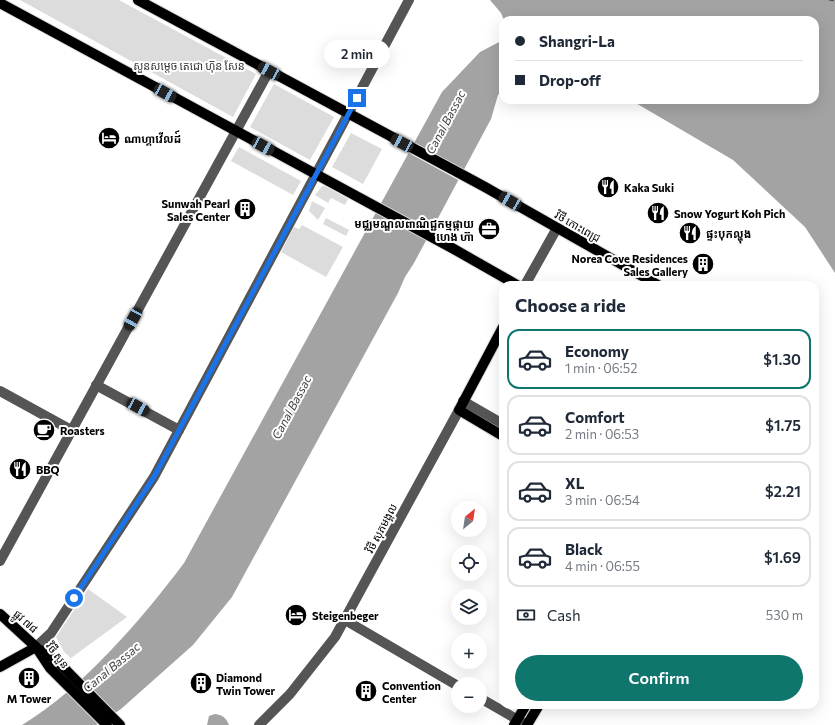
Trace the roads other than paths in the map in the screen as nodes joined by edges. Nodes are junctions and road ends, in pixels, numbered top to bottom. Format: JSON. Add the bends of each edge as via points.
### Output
{"nodes":[{"id":1,"x":138,"y":0,"type":"edge"},
{"id":2,"x":409,"y":0,"type":"edge"},
{"id":3,"x":0,"y":3,"type":"edge"},
{"id":4,"x":269,"y":71,"type":"junction"},
{"id":5,"x":348,"y":114,"type":"junction"},
{"id":6,"x":236,"y":131,"type":"junction"},
{"id":7,"x":316,"y":175,"type":"junction"},
{"id":8,"x":557,"y":228,"type":"junction"},
{"id":9,"x":510,"y":281,"type":"edge"},
{"id":10,"x":528,"y":281,"type":"edge"},
{"id":11,"x":651,"y":281,"type":"edge"},
{"id":12,"x":499,"y":335,"type":"edge"},
{"id":13,"x":96,"y":385,"type":"junction"},
{"id":14,"x":0,"y":391,"type":"edge"},
{"id":15,"x":461,"y":406,"type":"junction"},
{"id":16,"x":499,"y":422,"type":"edge"},
{"id":17,"x":71,"y":430,"type":"junction"},
{"id":18,"x":179,"y":430,"type":"junction"},
{"id":19,"x":499,"y":433,"type":"edge"},
{"id":20,"x":0,"y":561,"type":"edge"},
{"id":21,"x":0,"y":614,"type":"edge"},
{"id":22,"x":345,"y":620,"type":"junction"},
{"id":23,"x":36,"y":647,"type":"junction"},
{"id":24,"x":54,"y":664,"type":"junction"},
{"id":25,"x":0,"y":667,"type":"edge"},
{"id":26,"x":451,"y":682,"type":"edge"},
{"id":27,"x":487,"y":702,"type":"edge"},
{"id":28,"x":525,"y":709,"type":"edge"},
{"id":29,"x":535,"y":709,"type":"edge"},
{"id":30,"x":521,"y":724,"type":"edge"},
{"id":31,"x":107,"y":725,"type":"edge"},
{"id":32,"x":120,"y":725,"type":"edge"},
{"id":33,"x":259,"y":725,"type":"edge"}],
"edges":[{"from":1,"to":4,"type":"main road","name":"វិថី កោះពេជ្រ"},
{"from":2,"to":5,"type":"street"},
{"from":3,"to":6,"type":"main road"},
{"from":4,"to":5,"type":"main road","name":"វិថី កោះពេជ្រ"},
{"from":4,"to":6,"type":"street"},
{"from":5,"to":7,"type":"street"},
{"from":5,"to":8,"type":"main road","name":"វិថី កោះពេជ្រ"},
{"from":6,"to":7,"type":"main road"},
{"from":6,"to":13,"type":"street"},
{"from":7,"to":9,"type":"main road"},
{"from":7,"to":18,"type":"street"},
{"from":8,"to":10,"type":"street"},
{"from":8,"to":11,"type":"main road","name":"វិថី កោះពេជ្រ"},
{"from":12,"to":15,"type":"main road","name":"វិថី សុភមង្គល"},
{"from":13,"to":17,"type":"street"},
{"from":13,"to":18,"type":"street"},
{"from":14,"to":17,"type":"street"},
{"from":15,"to":16,"type":"street"},
{"from":15,"to":19,"type":"main road"},
{"from":15,"to":22,"type":"street","name":"វិថី សុភមង្គល"},
{"from":17,"to":20,"type":"street"},
{"from":18,"to":23,"type":"street","via":[[154,477],[51,633]]},
{"from":21,"to":23,"type":"main road","name":"ផ្លូវ ៧៨"},
{"from":22,"to":26,"type":"street"},
{"from":22,"to":33,"type":"street","name":"វិថី សុភមង្គល","via":[[316,663]]},
{"from":23,"to":24,"type":"main road","name":"វិថី សួន"},
{"from":23,"to":25,"type":"main road"},
{"from":24,"to":31,"type":"main road","name":"វិថី សួន"},
{"from":24,"to":32,"type":"main road","name":"វិថី សួន"},
{"from":27,"to":30,"type":"street"},
{"from":28,"to":30,"type":"main road"},
{"from":29,"to":30,"type":"main road"}]}
